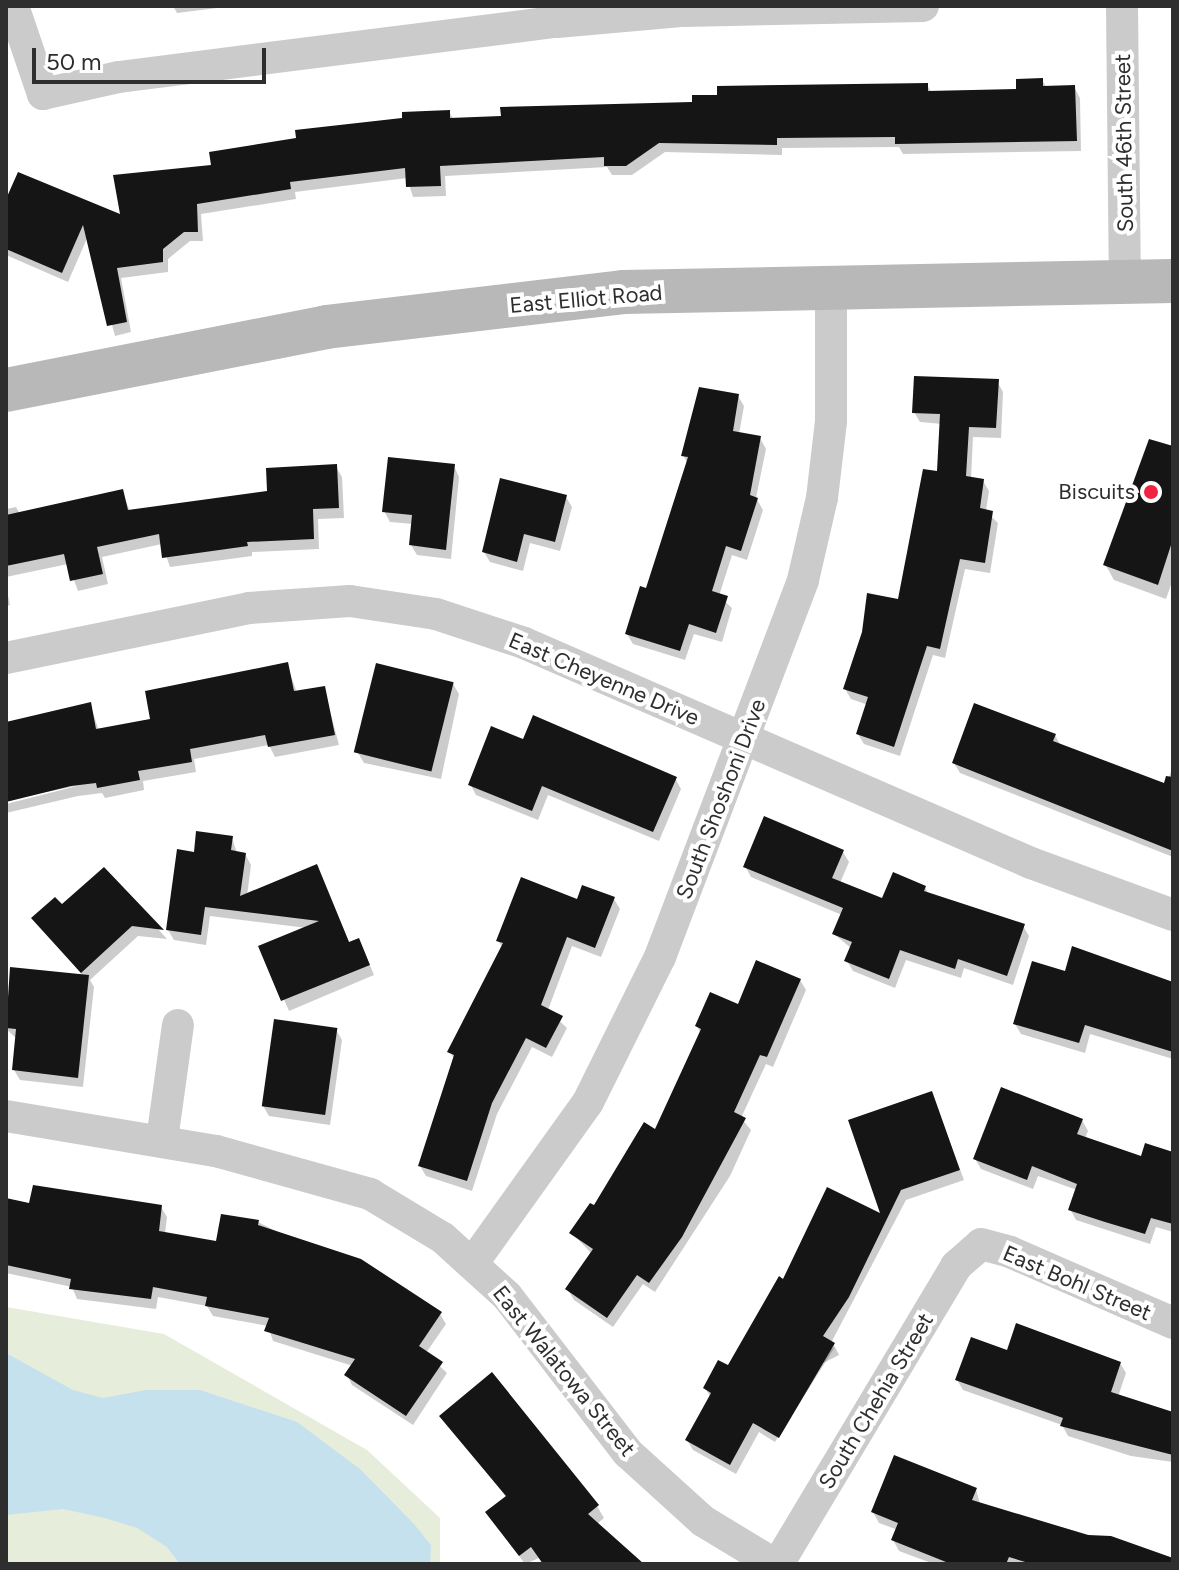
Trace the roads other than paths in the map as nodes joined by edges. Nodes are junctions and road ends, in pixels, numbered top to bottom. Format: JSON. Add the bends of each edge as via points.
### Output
{"nodes":[{"id":1,"x":13,"y":6,"type":"edge"},
{"id":2,"x":923,"y":6,"type":"edge"},
{"id":3,"x":1122,"y":6,"type":"edge"},
{"id":4,"x":1125,"y":281,"type":"junction"},
{"id":5,"x":1173,"y":281,"type":"edge"},
{"id":6,"x":831,"y":286,"type":"junction"},
{"id":7,"x":6,"y":390,"type":"edge"},
{"id":8,"x":6,"y":658,"type":"edge"},
{"id":9,"x":744,"y":739,"type":"junction"},
{"id":10,"x":1173,"y":915,"type":"edge"},
{"id":11,"x":178,"y":1025,"type":"dead end"},
{"id":12,"x":6,"y":1116,"type":"edge"},
{"id":13,"x":162,"y":1140,"type":"junction"},
{"id":14,"x":981,"y":1244,"type":"joint"},
{"id":15,"x":472,"y":1264,"type":"junction"},
{"id":16,"x":1173,"y":1323,"type":"edge"},
{"id":17,"x":776,"y":1564,"type":"edge"}],
"edges":[{"from":1,"to":2,"type":"street","via":[[43,94],[119,77],[557,22],[684,11]]},
{"from":3,"to":4,"type":"street","name":"South 46th Street"},
{"from":4,"to":5,"type":"main road","name":"East Elliot Road"},
{"from":4,"to":6,"type":"main road","name":"East Elliot Road"},
{"from":6,"to":7,"type":"main road","name":"East Elliot Road","via":[[623,292],[326,327]]},
{"from":6,"to":9,"type":"street","name":"South Shoshoni Drive","via":[[831,421],[822,498],[803,580]]},
{"from":8,"to":9,"type":"street","name":"East Cheyenne Drive","via":[[249,608],[350,601],[436,614],[524,643]]},
{"from":9,"to":10,"type":"street","name":"East Cheyenne Drive","via":[[1031,863]]},
{"from":9,"to":15,"type":"street","name":"South Shoshoni Drive","via":[[660,957],[588,1102]]},
{"from":11,"to":13,"type":"street"},
{"from":12,"to":13,"type":"street","name":"East Walatowa Street"},
{"from":13,"to":15,"type":"street","name":"East Walatowa Street","via":[[370,1194],[443,1238]]},
{"from":14,"to":16,"type":"street","name":"East Bohl Street"},
{"from":14,"to":17,"type":"street","name":"South Chehia Street","via":[[956,1266]]},
{"from":15,"to":17,"type":"street","name":"East Walatowa Street","via":[[507,1296],[628,1453],[703,1521]]}]}
